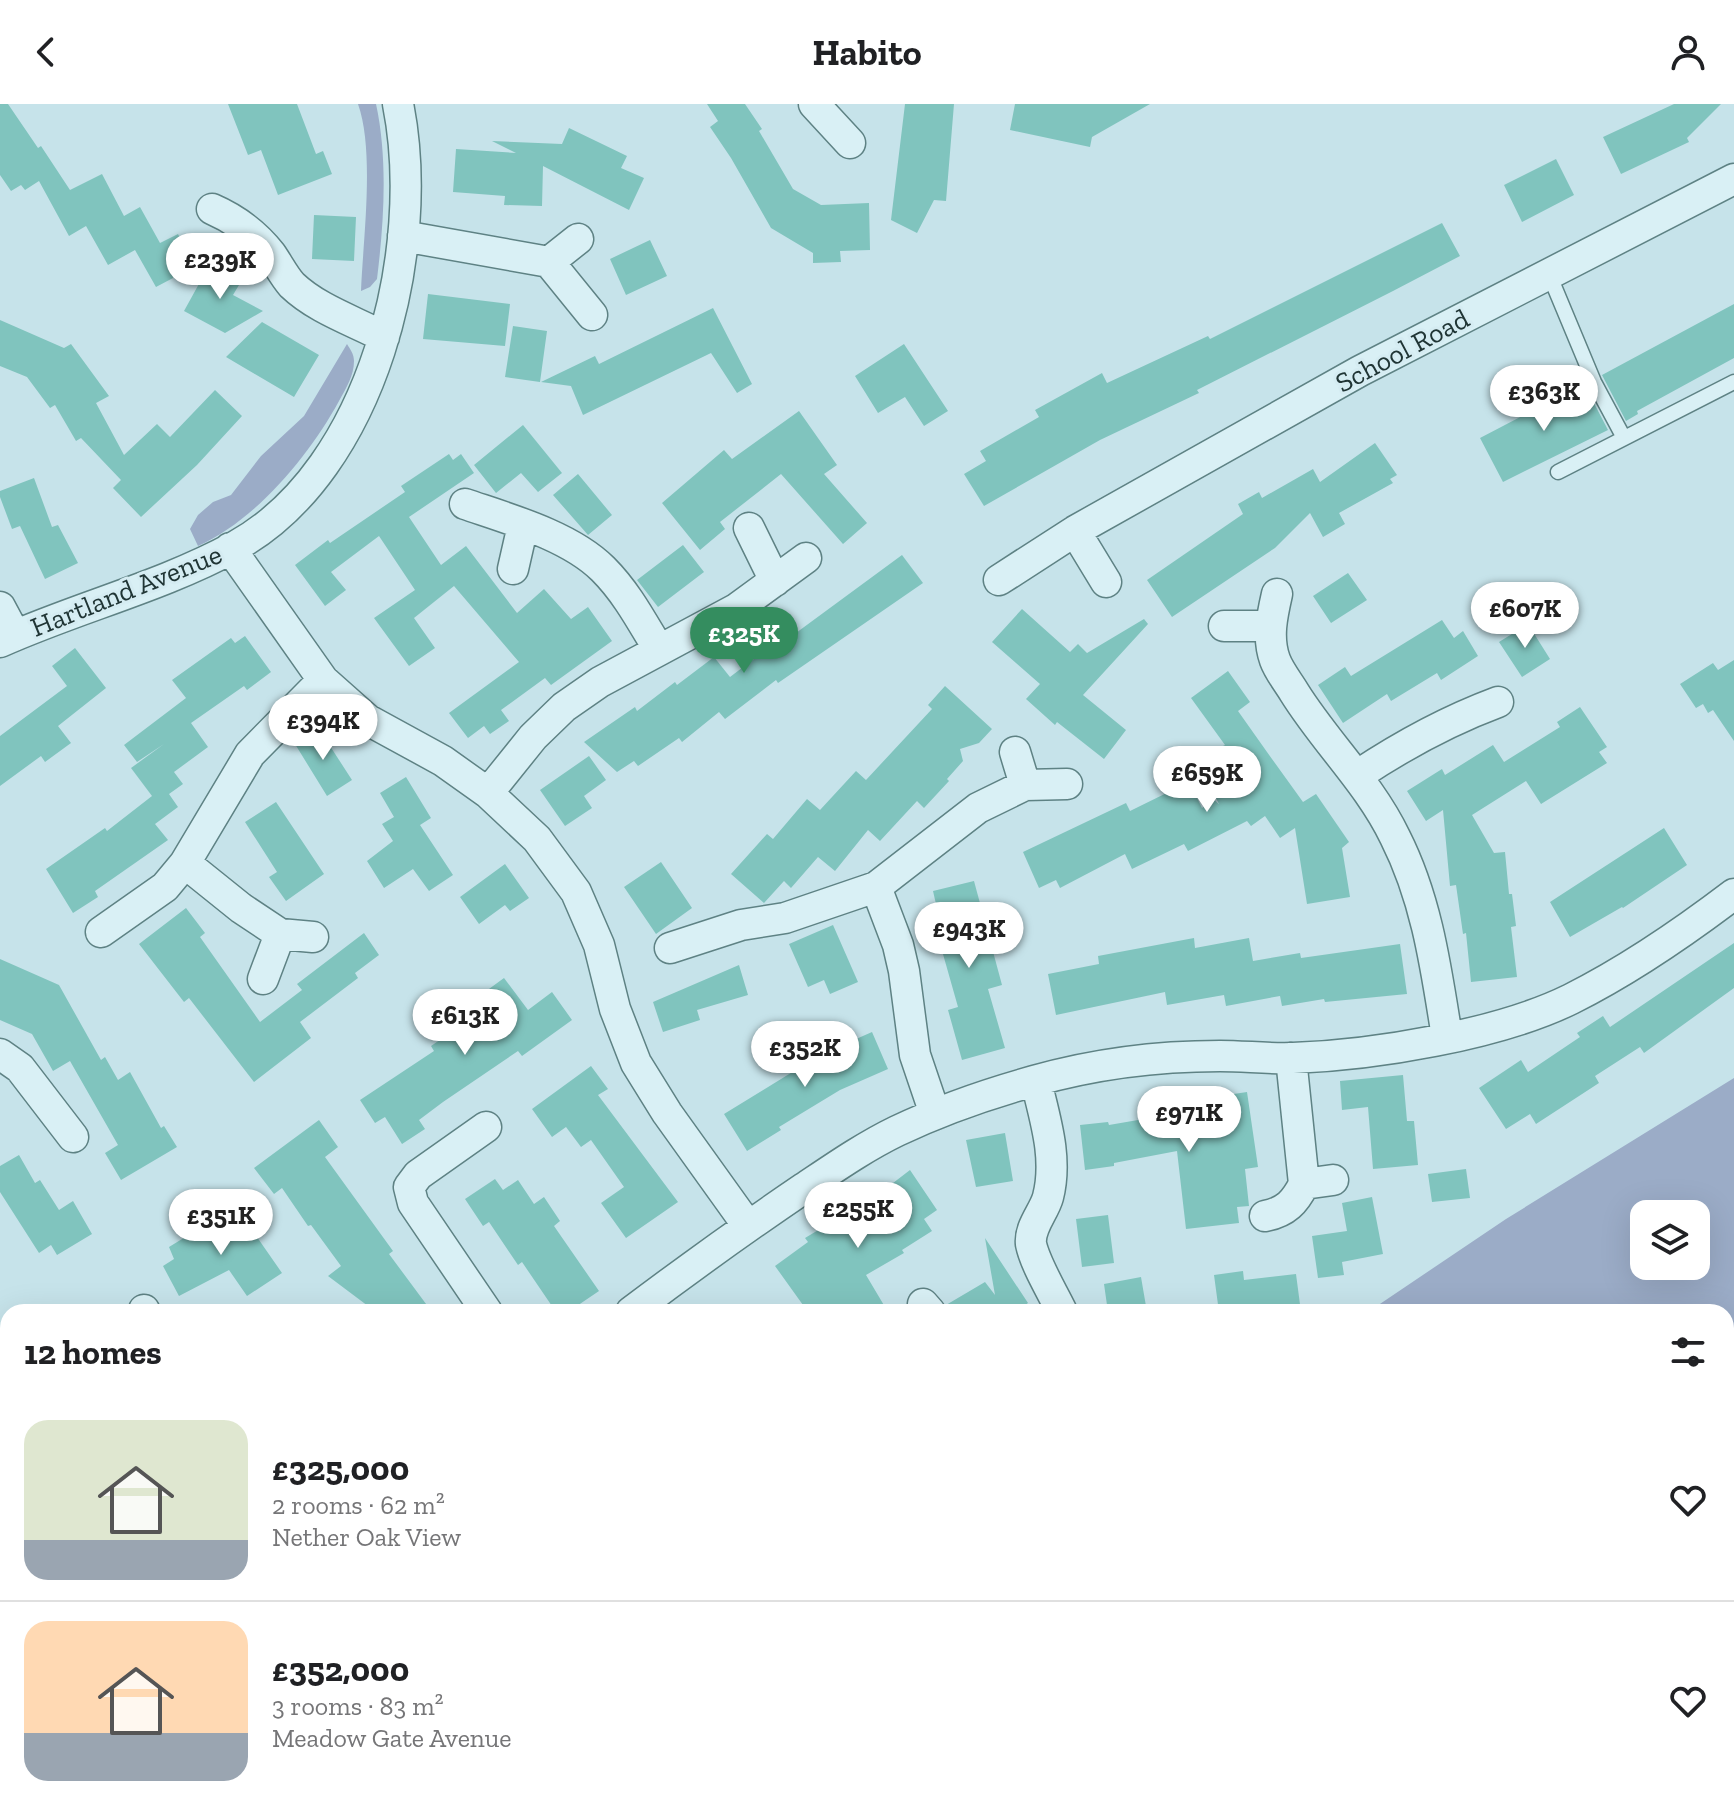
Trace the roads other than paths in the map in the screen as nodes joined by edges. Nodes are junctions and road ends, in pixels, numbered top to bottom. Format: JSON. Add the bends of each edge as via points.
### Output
{"nodes":[{"id":1,"x":398,"y":104,"type":"edge"},
{"id":2,"x":814,"y":104,"type":"edge"},
{"id":3,"x":850,"y":143,"type":"dead end"},
{"id":4,"x":1734,"y":179,"type":"edge"},
{"id":5,"x":212,"y":209,"type":"dead end"},
{"id":6,"x":403,"y":236,"type":"junction"},
{"id":7,"x":578,"y":239,"type":"dead end"},
{"id":8,"x":549,"y":262,"type":"junction"},
{"id":9,"x":1549,"y":274,"type":"junction"},
{"id":10,"x":592,"y":315,"type":"dead end"},
{"id":11,"x":384,"y":337,"type":"junction"},
{"id":12,"x":1734,"y":382,"type":"edge"},
{"id":13,"x":1624,"y":438,"type":"junction"},
{"id":14,"x":1558,"y":472,"type":"dead end"},
{"id":15,"x":465,"y":504,"type":"dead end"},
{"id":16,"x":523,"y":525,"type":"junction"},
{"id":17,"x":749,"y":528,"type":"dead end"},
{"id":18,"x":1075,"y":531,"type":"junction"},
{"id":19,"x":230,"y":548,"type":"junction"},
{"id":20,"x":806,"y":558,"type":"dead end"},
{"id":21,"x":513,"y":569,"type":"dead end"},
{"id":22,"x":999,"y":580,"type":"dead end"},
{"id":23,"x":775,"y":581,"type":"junction"},
{"id":24,"x":1106,"y":582,"type":"dead end"},
{"id":25,"x":1277,"y":594,"type":"dead end"},
{"id":26,"x":0,"y":607,"type":"edge"},
{"id":27,"x":1224,"y":626,"type":"dead end"},
{"id":28,"x":1270,"y":626,"type":"junction"},
{"id":29,"x":8,"y":638,"type":"edge"},
{"id":30,"x":659,"y":650,"type":"junction"},
{"id":31,"x":323,"y":680,"type":"junction"},
{"id":32,"x":1498,"y":702,"type":"dead end"},
{"id":33,"x":1015,"y":752,"type":"dead end"},
{"id":34,"x":1358,"y":775,"type":"junction"},
{"id":35,"x":1067,"y":784,"type":"dead end"},
{"id":36,"x":1025,"y":785,"type":"junction"},
{"id":37,"x":488,"y":793,"type":"junction"},
{"id":38,"x":185,"y":863,"type":"junction"},
{"id":39,"x":876,"y":887,"type":"junction"},
{"id":40,"x":1734,"y":894,"type":"edge"},
{"id":41,"x":101,"y":932,"type":"dead end"},
{"id":42,"x":280,"y":934,"type":"junction"},
{"id":43,"x":313,"y":937,"type":"dead end"},
{"id":44,"x":670,"y":948,"type":"dead end"},
{"id":45,"x":263,"y":979,"type":"dead end"},
{"id":46,"x":1447,"y":1037,"type":"junction"},
{"id":47,"x":0,"y":1054,"type":"edge"},
{"id":48,"x":1291,"y":1058,"type":"junction"},
{"id":49,"x":1036,"y":1081,"type":"junction"},
{"id":50,"x":935,"y":1114,"type":"junction"},
{"id":51,"x":486,"y":1127,"type":"dead end"},
{"id":52,"x":73,"y":1137,"type":"dead end"},
{"id":53,"x":1265,"y":1216,"type":"dead end"},
{"id":54,"x":748,"y":1226,"type":"junction"},
{"id":55,"x":482,"y":1304,"type":"edge"},
{"id":56,"x":642,"y":1304,"type":"edge"},
{"id":57,"x":1058,"y":1304,"type":"edge"}],
"edges":[{"from":1,"to":6,"type":"street","name":"Hartland Avenue","via":[[407,188]]},
{"from":2,"to":3,"type":"street"},
{"from":4,"to":9,"type":"street","name":"School Road"},
{"from":5,"to":11,"type":"street","via":[[251,234],[312,301]]},
{"from":6,"to":8,"type":"street"},
{"from":6,"to":11,"type":"street","name":"Hartland Avenue"},
{"from":7,"to":8,"type":"street"},
{"from":8,"to":10,"type":"street"},
{"from":9,"to":13,"type":"lane"},
{"from":9,"to":18,"type":"street","name":"School Road","via":[[1360,371]]},
{"from":11,"to":19,"type":"street","name":"Hartland Avenue","via":[[362,401],[332,456],[274,518]]},
{"from":12,"to":13,"type":"lane"},
{"from":13,"to":14,"type":"lane"},
{"from":15,"to":16,"type":"street"},
{"from":16,"to":21,"type":"street"},
{"from":16,"to":30,"type":"street","via":[[602,567]]},
{"from":17,"to":23,"type":"street"},
{"from":18,"to":22,"type":"street","name":"School Road"},
{"from":18,"to":24,"type":"street"},
{"from":19,"to":29,"type":"street","name":"Hartland Avenue","via":[[144,588]]},
{"from":19,"to":31,"type":"street"},
{"from":20,"to":23,"type":"street"},
{"from":23,"to":30,"type":"street","via":[[736,609]]},
{"from":25,"to":28,"type":"street"},
{"from":26,"to":29,"type":"street"},
{"from":27,"to":28,"type":"street"},
{"from":28,"to":34,"type":"street","via":[[1275,660],[1306,710]]},
{"from":30,"to":37,"type":"street","via":[[564,707]]},
{"from":31,"to":37,"type":"street","via":[[368,720]]},
{"from":31,"to":38,"type":"street","via":[[250,754]]},
{"from":32,"to":34,"type":"street","via":[[1450,720]]},
{"from":33,"to":36,"type":"street"},
{"from":34,"to":46,"type":"street","via":[[1395,835],[1418,887]]},
{"from":35,"to":36,"type":"street"},
{"from":36,"to":39,"type":"street","via":[[978,808]]},
{"from":37,"to":54,"type":"street","via":[[537,839],[576,892],[599,945],[636,1063]]},
{"from":38,"to":41,"type":"street","via":[[165,887]]},
{"from":38,"to":42,"type":"street"},
{"from":39,"to":44,"type":"street"},
{"from":39,"to":50,"type":"street","via":[[898,945],[915,1055]]},
{"from":40,"to":46,"type":"street","via":[[1570,999],[1513,1021]]},
{"from":42,"to":43,"type":"street"},
{"from":42,"to":45,"type":"street"},
{"from":46,"to":48,"type":"street"},
{"from":47,"to":52,"type":"street","via":[[20,1068]]},
{"from":48,"to":49,"type":"street","via":[[1126,1061]]},
{"from":48,"to":53,"type":"street","via":[[1318,1182],[1279,1213]]},
{"from":49,"to":50,"type":"street"},
{"from":49,"to":57,"type":"street","via":[[1052,1168],[1048,1199],[1031,1242]]},
{"from":50,"to":54,"type":"street","via":[[855,1154]]},
{"from":51,"to":55,"type":"street","via":[[409,1187],[413,1203]]},
{"from":54,"to":56,"type":"street"}]}
